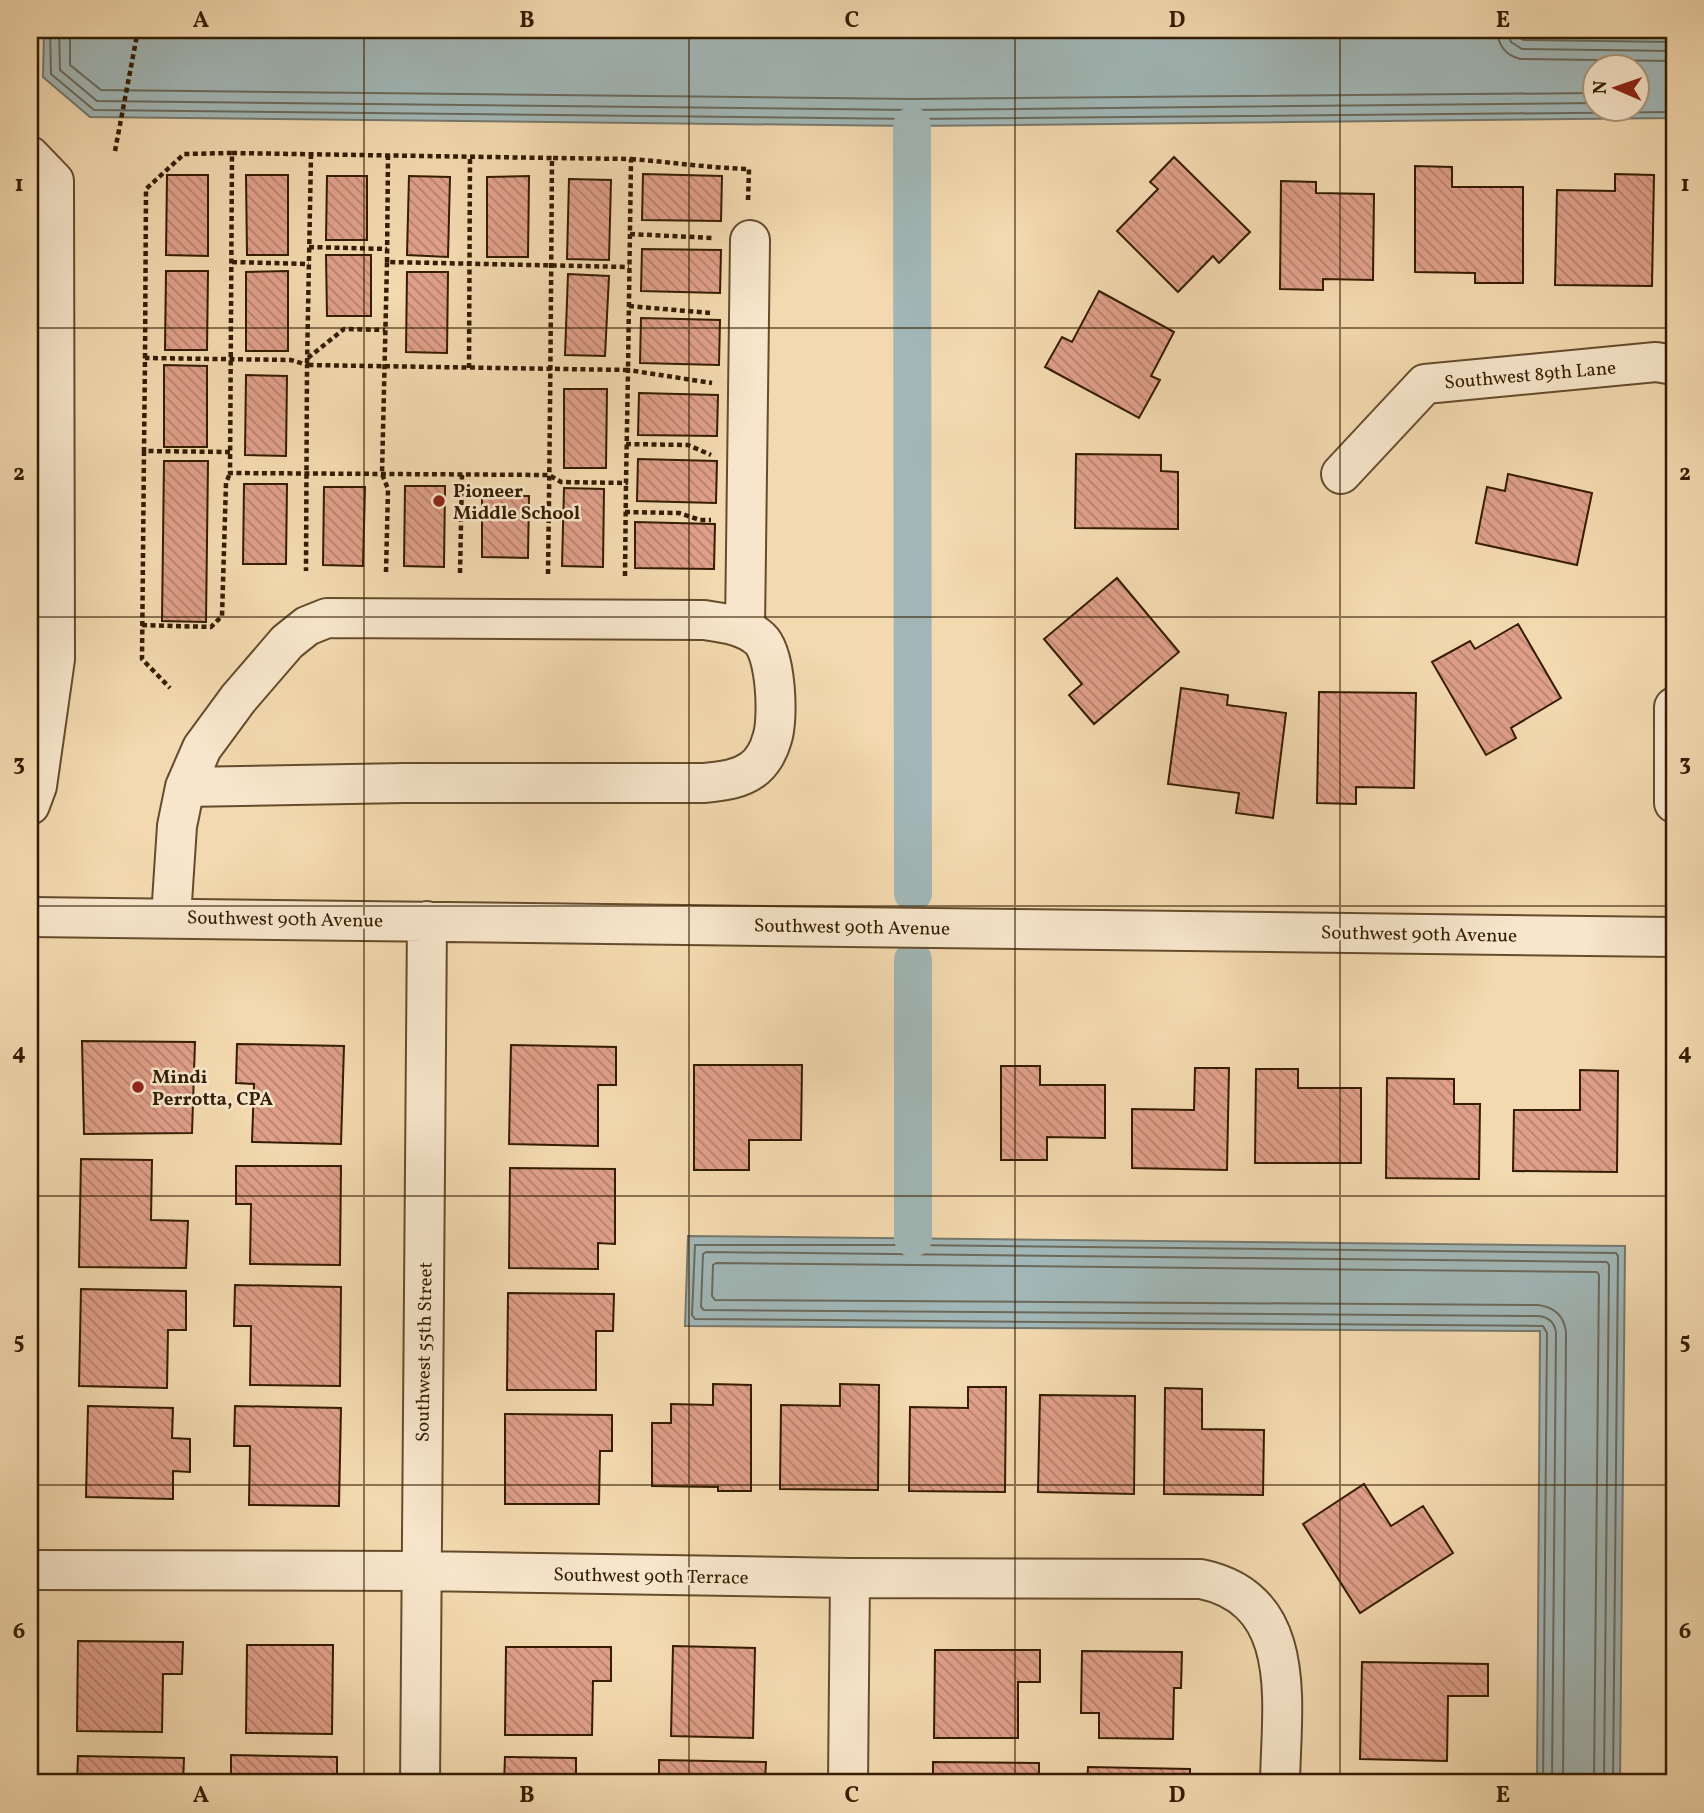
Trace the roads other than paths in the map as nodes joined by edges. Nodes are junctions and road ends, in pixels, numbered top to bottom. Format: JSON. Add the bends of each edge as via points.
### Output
{"nodes":[{"id":1,"x":30,"y":156,"type":"edge"},
{"id":2,"x":750,"y":240,"type":"road end"},
{"id":3,"x":1674,"y":365,"type":"edge"},
{"id":4,"x":1341,"y":474,"type":"dead end"},
{"id":5,"x":745,"y":628,"type":"junction"},
{"id":6,"x":1674,"y":707,"type":"edge"},
{"id":7,"x":185,"y":787,"type":"junction"},
{"id":8,"x":1674,"y":803,"type":"edge"},
{"id":9,"x":30,"y":805,"type":"edge"},
{"id":10,"x":30,"y":916,"type":"edge"},
{"id":11,"x":171,"y":917,"type":"junction"},
{"id":12,"x":428,"y":920,"type":"junction"},
{"id":13,"x":1674,"y":937,"type":"edge"},
{"id":14,"x":30,"y":1570,"type":"edge"},
{"id":15,"x":421,"y":1571,"type":"junction"},
{"id":16,"x":850,"y":1578,"type":"junction"},
{"id":17,"x":420,"y":1783,"type":"edge"},
{"id":18,"x":848,"y":1783,"type":"edge"},
{"id":19,"x":1280,"y":1783,"type":"edge"}],
"edges":[{"from":1,"to":9,"type":"street","via":[[54,181],[55,659],[37,786]]},
{"from":2,"to":5,"type":"street"},
{"from":3,"to":4,"type":"street","name":"Southwest 89th Lane","via":[[1656,362],[1425,384]]},
{"from":5,"to":7,"type":"street","via":[[704,620],[327,618],[287,642],[238,699],[202,748]]},
{"from":5,"to":7,"type":"street","via":[[769,653],[774,673],[774,736],[752,770],[731,779]]},
{"from":6,"to":8,"type":"street"},
{"from":7,"to":11,"type":"street","via":[[177,827]]},
{"from":10,"to":11,"type":"street","name":"Southwest 90th Avenue"},
{"from":11,"to":12,"type":"street","name":"Southwest 90th Avenue"},
{"from":12,"to":13,"type":"street","name":"Southwest 90th Avenue"},
{"from":12,"to":15,"type":"street","name":"Southwest 55th Street"},
{"from":14,"to":15,"type":"street","name":"Southwest 90th Terrace"},
{"from":15,"to":16,"type":"street","name":"Southwest 90th Terrace"},
{"from":15,"to":17,"type":"street","name":"Southwest 55th Street"},
{"from":16,"to":18,"type":"street"},
{"from":16,"to":19,"type":"street","name":"Southwest 90th Terrace","via":[[1183,1577],[1217,1583],[1261,1614],[1274,1637],[1280,1668]]}]}
